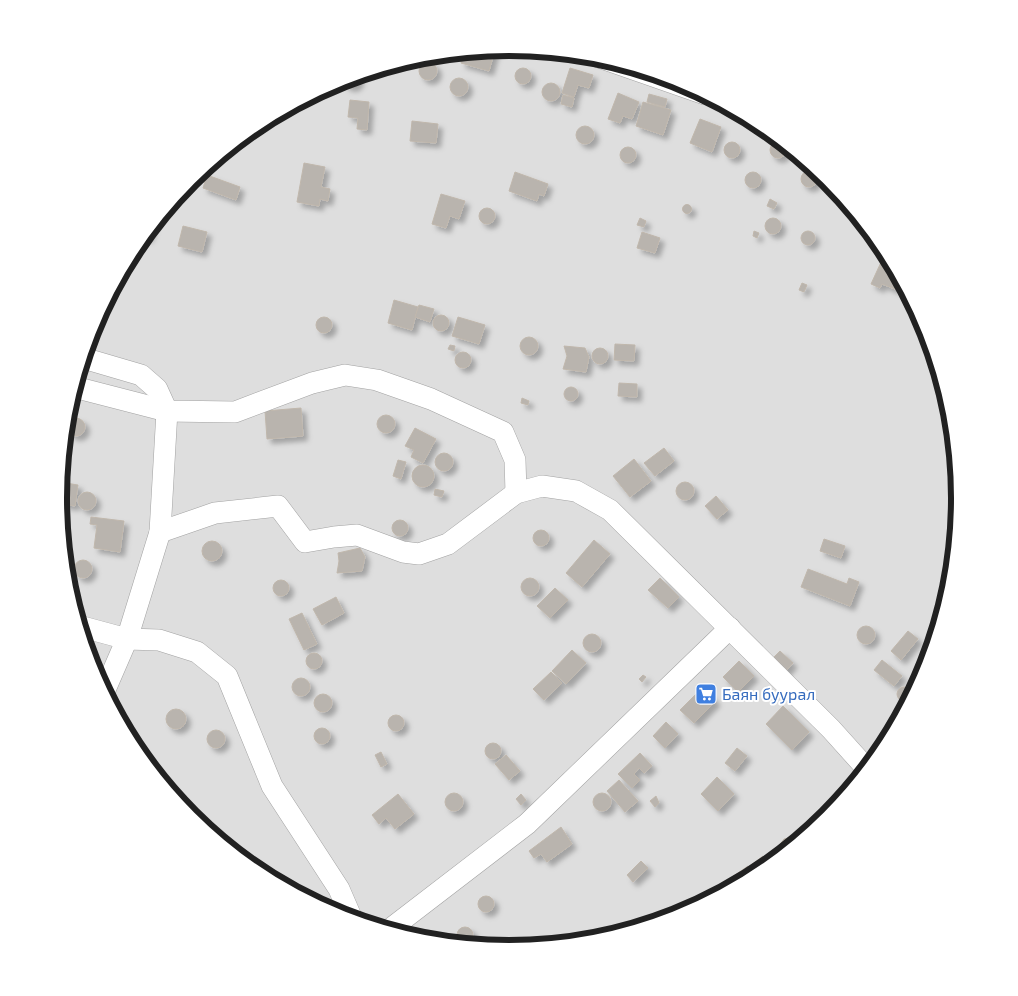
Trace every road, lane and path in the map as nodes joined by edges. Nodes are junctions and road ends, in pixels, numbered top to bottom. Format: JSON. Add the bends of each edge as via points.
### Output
{"nodes":[{"id":1,"x":90,"y":360,"type":"edge"},
{"id":2,"x":81,"y":389,"type":"edge"},
{"id":3,"x":168,"y":411,"type":"junction"},
{"id":4,"x":516,"y":493,"type":"junction"},
{"id":5,"x":160,"y":532,"type":"junction"},
{"id":6,"x":87,"y":628,"type":"edge"},
{"id":7,"x":730,"y":628,"type":"junction"},
{"id":8,"x":127,"y":639,"type":"junction"},
{"id":9,"x":108,"y":682,"type":"edge"},
{"id":10,"x":862,"y":763,"type":"edge"},
{"id":11,"x":348,"y":909,"type":"edge"},
{"id":12,"x":395,"y":925,"type":"edge"}],
"edges":[{"from":1,"to":3,"type":"street","via":[[141,375],[157,389]]},
{"from":2,"to":3,"type":"street"},
{"from":3,"to":4,"type":"street","via":[[235,412],[312,383],[345,375],[376,380],[431,399],[503,432],[515,460]]},
{"from":3,"to":5,"type":"street"},
{"from":4,"to":5,"type":"street","via":[[448,544],[419,554],[403,552],[357,535],[305,542],[278,506],[215,513]]},
{"from":4,"to":7,"type":"street","via":[[542,486],[576,491],[610,510]]},
{"from":5,"to":8,"type":"street"},
{"from":6,"to":8,"type":"street"},
{"from":7,"to":10,"type":"street"},
{"from":7,"to":12,"type":"street","via":[[527,824]]},
{"from":8,"to":9,"type":"street"},
{"from":8,"to":11,"type":"street","via":[[159,640],[197,652],[227,676],[272,786],[339,889]]}]}
